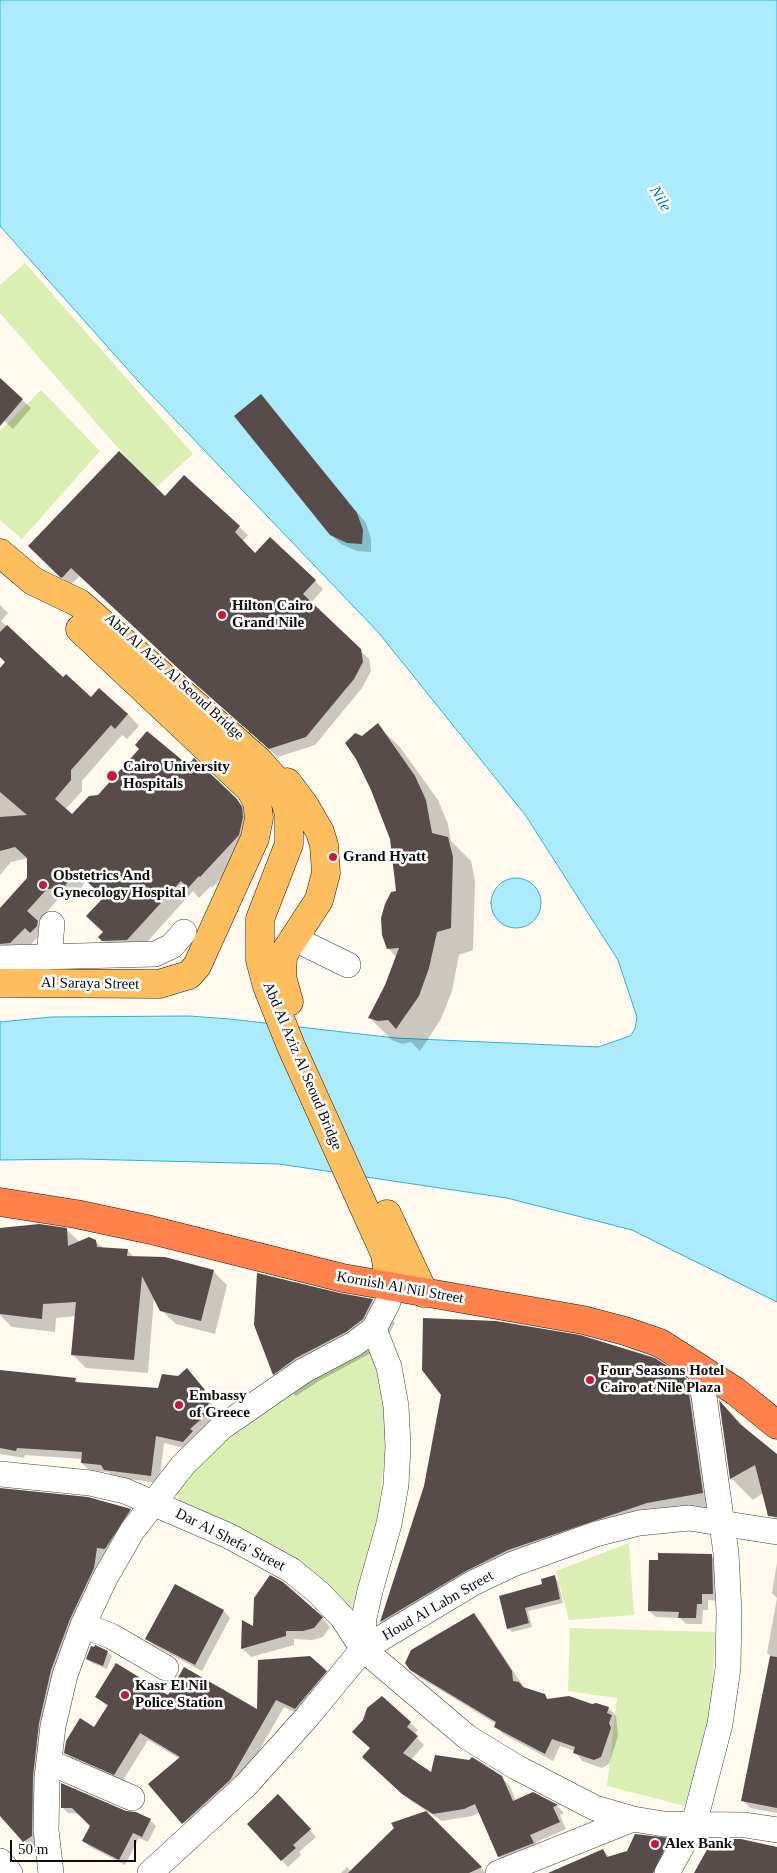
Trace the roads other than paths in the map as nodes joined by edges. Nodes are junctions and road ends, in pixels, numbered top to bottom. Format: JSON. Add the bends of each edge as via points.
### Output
{"nodes":[{"id":1,"x":0,"y":553,"type":"edge"},
{"id":2,"x":33,"y":581,"type":"junction"},
{"id":3,"x":79,"y":603,"type":"junction"},
{"id":4,"x":290,"y":828,"type":"junction"},
{"id":5,"x":320,"y":832,"type":"junction"},
{"id":6,"x":260,"y":919,"type":"junction"},
{"id":7,"x":52,"y":924,"type":"dead end"},
{"id":8,"x":184,"y":932,"type":"dead end"},
{"id":9,"x":293,"y":938,"type":"junction"},
{"id":10,"x":49,"y":957,"type":"junction"},
{"id":11,"x":0,"y":958,"type":"edge"},
{"id":12,"x":348,"y":965,"type":"dead end"},
{"id":13,"x":0,"y":982,"type":"edge"},
{"id":14,"x":280,"y":997,"type":"junction"},
{"id":15,"x":0,"y":1202,"type":"edge"},
{"id":16,"x":389,"y":1240,"type":"junction"},
{"id":17,"x":390,"y":1287,"type":"junction"},
{"id":18,"x":424,"y":1293,"type":"junction"},
{"id":19,"x":374,"y":1329,"type":"junction"},
{"id":20,"x":700,"y":1368,"type":"junction"},
{"id":21,"x":777,"y":1425,"type":"edge"},
{"id":22,"x":0,"y":1474,"type":"edge"},
{"id":23,"x":153,"y":1502,"type":"junction"},
{"id":24,"x":721,"y":1523,"type":"junction"},
{"id":25,"x":777,"y":1532,"type":"edge"},
{"id":26,"x":83,"y":1625,"type":"junction"},
{"id":27,"x":363,"y":1649,"type":"junction"},
{"id":28,"x":166,"y":1668,"type":"dead end"},
{"id":29,"x":49,"y":1762,"type":"junction"},
{"id":30,"x":132,"y":1798,"type":"dead end"},
{"id":31,"x":633,"y":1819,"type":"junction"},
{"id":32,"x":694,"y":1824,"type":"junction"},
{"id":33,"x":777,"y":1830,"type":"edge"},
{"id":34,"x":0,"y":1861,"type":"edge"},
{"id":35,"x":10,"y":1873,"type":"edge"},
{"id":36,"x":51,"y":1873,"type":"edge"},
{"id":37,"x":150,"y":1873,"type":"edge"},
{"id":38,"x":498,"y":1873,"type":"edge"},
{"id":39,"x":667,"y":1873,"type":"edge"}],
"edges":[{"from":1,"to":2,"type":"main road"},
{"from":2,"to":3,"type":"main road"},
{"from":2,"to":13,"type":"main road","name":"Al Saraya Street","via":[[250,789],[257,802],[259,818],[255,838],[198,966],[189,975],[159,984]]},
{"from":3,"to":4,"type":"main road","name":"Abd Al Aziz Al Seoud Bridge","via":[[270,772],[285,798]]},
{"from":3,"to":5,"type":"main road","name":"Abd Al Aziz Al Seoud Bridge","via":[[112,618],[263,756],[296,792]]},
{"from":4,"to":5,"type":"main road","via":[[306,824]]},
{"from":4,"to":6,"type":"main road","name":"Abd Al Aziz Al Seoud Bridge","via":[[285,859]]},
{"from":5,"to":9,"type":"main road","name":"Abd Al Aziz Al Seoud Bridge","via":[[326,859],[324,887],[313,912]]},
{"from":6,"to":9,"type":"main road","via":[[273,934]]},
{"from":6,"to":14,"type":"main road","name":"Abd Al Aziz Al Seoud Bridge","via":[[260,960]]},
{"from":7,"to":10,"type":"street"},
{"from":8,"to":10,"type":"street","via":[[172,946],[155,954]]},
{"from":9,"to":12,"type":"street"},
{"from":9,"to":14,"type":"main road","name":"Abd Al Aziz Al Seoud Bridge","via":[[282,962]]},
{"from":10,"to":11,"type":"street"},
{"from":14,"to":16,"type":"main road","name":"Abd Al Aziz Al Seoud Bridge","via":[[306,1044]]},
{"from":15,"to":17,"type":"highway","name":"Kornish Al Nil Street","via":[[141,1228]]},
{"from":16,"to":17,"type":"main road","name":"Abd Al Aziz Al Seoud Bridge"},
{"from":16,"to":18,"type":"main road","name":"Abd Al Aziz Al Seoud Bridge"},
{"from":17,"to":18,"type":"highway","name":"Kornish Al Nil Street"},
{"from":17,"to":19,"type":"street","via":[[388,1302]]},
{"from":18,"to":20,"type":"highway","name":"Kornish Al Nil Street","via":[[608,1327],[660,1343]]},
{"from":19,"to":23,"type":"street","via":[[354,1344],[303,1371],[222,1427],[183,1464]]},
{"from":19,"to":27,"type":"street","via":[[389,1367],[396,1406],[398,1446],[389,1524],[364,1618]]},
{"from":20,"to":21,"type":"highway","name":"Kornish Al Nil Street"},
{"from":20,"to":24,"type":"street"},
{"from":22,"to":23,"type":"street","name":"Dar Al Shefa' Street","via":[[90,1483],[126,1491]]},
{"from":23,"to":26,"type":"street","via":[[127,1539]]},
{"from":23,"to":27,"type":"street","name":"Dar Al Shefa' Street","via":[[229,1536],[291,1570],[342,1617]]},
{"from":24,"to":25,"type":"street","name":"Houd Al Labn Street"},
{"from":24,"to":27,"type":"street","name":"Houd Al Labn Street","via":[[689,1518],[647,1522],[554,1548],[473,1583]]},
{"from":24,"to":32,"type":"street","via":[[728,1582],[728,1668],[720,1724]]},
{"from":26,"to":28,"type":"street","via":[[111,1636]]},
{"from":26,"to":29,"type":"street","via":[[65,1675],[53,1726]]},
{"from":27,"to":31,"type":"street","name":"Dar Al Shefa' Street","via":[[467,1737],[595,1808]]},
{"from":27,"to":37,"type":"street","name":"Houd Al Labn Street","via":[[246,1785]]},
{"from":29,"to":30,"type":"street"},
{"from":29,"to":36,"type":"street","via":[[46,1830]]},
{"from":31,"to":32,"type":"street","name":"Dar Al Shefa' Street"},
{"from":31,"to":38,"type":"street"},
{"from":32,"to":33,"type":"street","name":"Dar Al Shefa' Street","via":[[745,1825]]},
{"from":32,"to":39,"type":"street"},
{"from":34,"to":35,"type":"street"}]}
